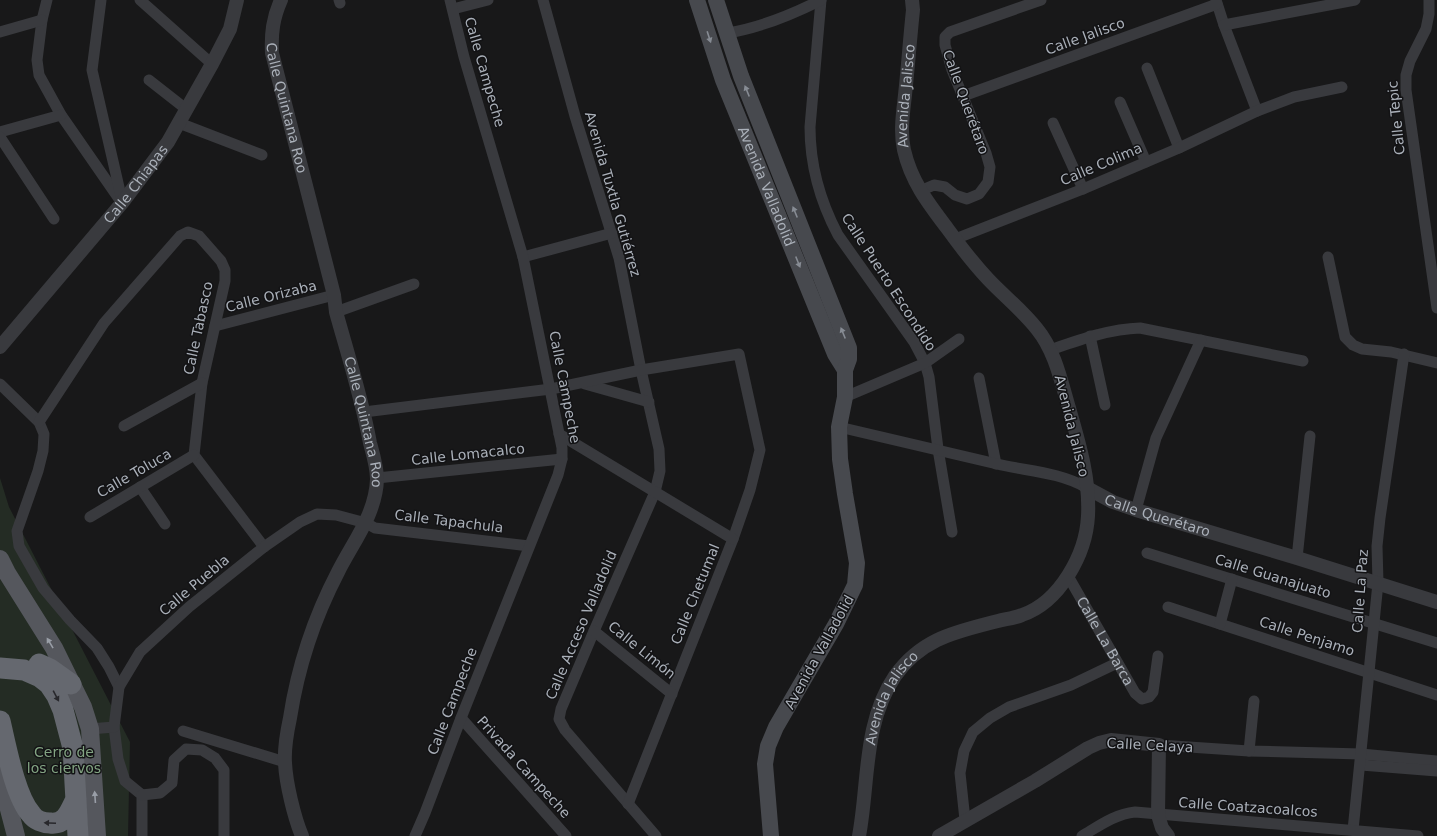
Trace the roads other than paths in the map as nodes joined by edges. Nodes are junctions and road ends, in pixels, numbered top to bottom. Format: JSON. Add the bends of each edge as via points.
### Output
{"nodes":[{"id":1,"x":47,"y":0,"type":"edge"},
{"id":2,"x":101,"y":0,"type":"edge"},
{"id":3,"x":140,"y":0,"type":"edge"},
{"id":4,"x":237,"y":0,"type":"edge"},
{"id":5,"x":280,"y":0,"type":"edge"},
{"id":6,"x":488,"y":0,"type":"edge"},
{"id":7,"x":543,"y":0,"type":"edge"},
{"id":8,"x":697,"y":0,"type":"edge"},
{"id":9,"x":716,"y":0,"type":"edge"},
{"id":10,"x":821,"y":0,"type":"edge"},
{"id":11,"x":912,"y":0,"type":"edge"},
{"id":12,"x":1041,"y":0,"type":"edge"},
{"id":13,"x":1355,"y":0,"type":"edge"},
{"id":14,"x":1429,"y":0,"type":"edge"},
{"id":15,"x":1217,"y":2,"type":"edge"},
{"id":16,"x":451,"y":5,"type":"edge"},
{"id":17,"x":42,"y":20,"type":"junction"},
{"id":18,"x":1224,"y":25,"type":"junction"},
{"id":19,"x":0,"y":32,"type":"edge"},
{"id":20,"x":726,"y":33,"type":"junction"},
{"id":21,"x":212,"y":64,"type":"junction"},
{"id":22,"x":1147,"y":68,"type":"dead end"},
{"id":23,"x":149,"y":80,"type":"dead end"},
{"id":24,"x":1342,"y":87,"type":"dead end"},
{"id":25,"x":963,"y":96,"type":"junction"},
{"id":26,"x":1120,"y":102,"type":"dead end"},
{"id":27,"x":186,"y":109,"type":"junction"},
{"id":28,"x":1257,"y":111,"type":"junction"},
{"id":29,"x":61,"y":115,"type":"junction"},
{"id":30,"x":179,"y":123,"type":"junction"},
{"id":31,"x":1052,"y":123,"type":"dead end"},
{"id":32,"x":0,"y":132,"type":"edge"},
{"id":33,"x":0,"y":137,"type":"edge"},
{"id":34,"x":1179,"y":148,"type":"junction"},
{"id":35,"x":262,"y":155,"type":"dead end"},
{"id":36,"x":1146,"y":162,"type":"junction"},
{"id":37,"x":1083,"y":189,"type":"junction"},
{"id":38,"x":920,"y":191,"type":"junction"},
{"id":39,"x":122,"y":203,"type":"junction"},
{"id":40,"x":54,"y":219,"type":"dead end"},
{"id":41,"x":612,"y":233,"type":"junction"},
{"id":42,"x":955,"y":239,"type":"junction"},
{"id":43,"x":523,"y":257,"type":"junction"},
{"id":44,"x":1328,"y":257,"type":"dead end"},
{"id":45,"x":414,"y":284,"type":"dead end"},
{"id":46,"x":334,"y":295,"type":"junction"},
{"id":47,"x":1437,"y":308,"type":"edge"},
{"id":48,"x":336,"y":312,"type":"junction"},
{"id":49,"x":215,"y":326,"type":"junction"},
{"id":50,"x":1090,"y":336,"type":"junction"},
{"id":51,"x":958,"y":339,"type":"dead end"},
{"id":52,"x":1201,"y":340,"type":"junction"},
{"id":53,"x":0,"y":347,"type":"edge"},
{"id":54,"x":1050,"y":350,"type":"junction"},
{"id":55,"x":1404,"y":354,"type":"junction"},
{"id":56,"x":1303,"y":361,"type":"dead end"},
{"id":57,"x":925,"y":363,"type":"junction"},
{"id":58,"x":1437,"y":363,"type":"edge"},
{"id":59,"x":641,"y":370,"type":"junction"},
{"id":60,"x":845,"y":370,"type":"junction"},
{"id":61,"x":979,"y":378,"type":"dead end"},
{"id":62,"x":202,"y":383,"type":"junction"},
{"id":63,"x":582,"y":383,"type":"junction"},
{"id":64,"x":0,"y":384,"type":"edge"},
{"id":65,"x":551,"y":389,"type":"junction"},
{"id":66,"x":845,"y":397,"type":"junction"},
{"id":67,"x":649,"y":402,"type":"junction"},
{"id":68,"x":1105,"y":405,"type":"dead end"},
{"id":69,"x":364,"y":412,"type":"junction"},
{"id":70,"x":39,"y":422,"type":"junction"},
{"id":71,"x":124,"y":426,"type":"dead end"},
{"id":72,"x":839,"y":427,"type":"junction"},
{"id":73,"x":559,"y":434,"type":"junction"},
{"id":74,"x":1310,"y":436,"type":"dead end"},
{"id":75,"x":938,"y":449,"type":"junction"},
{"id":76,"x":194,"y":455,"type":"junction"},
{"id":77,"x":562,"y":459,"type":"junction"},
{"id":78,"x":996,"y":464,"type":"junction"},
{"id":79,"x":377,"y":478,"type":"junction"},
{"id":80,"x":140,"y":487,"type":"junction"},
{"id":81,"x":1087,"y":488,"type":"junction"},
{"id":82,"x":655,"y":492,"type":"junction"},
{"id":83,"x":1136,"y":510,"type":"junction"},
{"id":84,"x":90,"y":517,"type":"dead end"},
{"id":85,"x":366,"y":523,"type":"junction"},
{"id":86,"x":165,"y":524,"type":"dead end"},
{"id":87,"x":952,"y":532,"type":"dead end"},
{"id":88,"x":733,"y":539,"type":"junction"},
{"id":89,"x":529,"y":546,"type":"junction"},
{"id":90,"x":264,"y":547,"type":"junction"},
{"id":91,"x":1147,"y":553,"type":"dead end"},
{"id":92,"x":1297,"y":558,"type":"junction"},
{"id":93,"x":0,"y":559,"type":"edge"},
{"id":94,"x":1068,"y":576,"type":"junction"},
{"id":95,"x":1232,"y":579,"type":"junction"},
{"id":96,"x":1378,"y":583,"type":"junction"},
{"id":97,"x":1437,"y":602,"type":"edge"},
{"id":98,"x":1168,"y":607,"type":"dead end"},
{"id":99,"x":1374,"y":622,"type":"junction"},
{"id":100,"x":1220,"y":624,"type":"junction"},
{"id":101,"x":594,"y":631,"type":"junction"},
{"id":102,"x":1437,"y":642,"type":"edge"},
{"id":103,"x":1158,"y":656,"type":"dead end"},
{"id":104,"x":0,"y":658,"type":"edge"},
{"id":105,"x":1117,"y":662,"type":"junction"},
{"id":106,"x":0,"y":668,"type":"edge"},
{"id":107,"x":1368,"y":672,"type":"junction"},
{"id":108,"x":71,"y":684,"type":"junction"},
{"id":109,"x":119,"y":686,"type":"junction"},
{"id":110,"x":672,"y":694,"type":"junction"},
{"id":111,"x":1437,"y":695,"type":"edge"},
{"id":112,"x":1254,"y":701,"type":"dead end"},
{"id":113,"x":461,"y":718,"type":"junction"},
{"id":114,"x":0,"y":721,"type":"edge"},
{"id":115,"x":114,"y":727,"type":"junction"},
{"id":116,"x":90,"y":729,"type":"junction"},
{"id":117,"x":183,"y":731,"type":"dead end"},
{"id":118,"x":1159,"y":745,"type":"junction"},
{"id":119,"x":1249,"y":751,"type":"junction"},
{"id":120,"x":1361,"y":760,"type":"junction"},
{"id":121,"x":1437,"y":760,"type":"edge"},
{"id":122,"x":285,"y":762,"type":"junction"},
{"id":123,"x":1437,"y":771,"type":"edge"},
{"id":124,"x":0,"y":775,"type":"edge"},
{"id":125,"x":142,"y":795,"type":"junction"},
{"id":126,"x":76,"y":799,"type":"junction"},
{"id":127,"x":628,"y":804,"type":"junction"},
{"id":128,"x":1158,"y":815,"type":"junction"},
{"id":129,"x":965,"y":820,"type":"junction"},
{"id":130,"x":1353,"y":830,"type":"junction"},
{"id":131,"x":16,"y":836,"type":"edge"},
{"id":132,"x":78,"y":836,"type":"edge"},
{"id":133,"x":97,"y":836,"type":"edge"},
{"id":134,"x":142,"y":836,"type":"edge"},
{"id":135,"x":224,"y":836,"type":"edge"},
{"id":136,"x":302,"y":836,"type":"edge"},
{"id":137,"x":415,"y":836,"type":"edge"},
{"id":138,"x":566,"y":836,"type":"edge"},
{"id":139,"x":656,"y":836,"type":"edge"},
{"id":140,"x":771,"y":836,"type":"edge"},
{"id":141,"x":859,"y":836,"type":"edge"},
{"id":142,"x":939,"y":836,"type":"edge"},
{"id":143,"x":1082,"y":836,"type":"edge"},
{"id":144,"x":1168,"y":836,"type":"edge"},
{"id":145,"x":1418,"y":836,"type":"edge"}],
"edges":[{"from":1,"to":17,"type":"street"},
{"from":2,"to":39,"type":"street","via":[[92,70]]},
{"from":3,"to":21,"type":"street"},
{"from":4,"to":21,"type":"street","name":"Calle Chiapas","via":[[230,29]]},
{"from":5,"to":46,"type":"street","name":"Calle Quintana Roo","via":[[272,28],[272,53]]},
{"from":6,"to":16,"type":"street"},
{"from":7,"to":41,"type":"street","name":"Avenida Tuxtla Gutiérrez"},
{"from":8,"to":60,"type":"main road","name":"Avenida Valladolid","one_way":true,"via":[[723,80],[835,354]]},
{"from":9,"to":20,"type":"main road","name":"Avenida Valladolid"},
{"from":10,"to":20,"type":"street","via":[[795,13],[753,28]]},
{"from":10,"to":57,"type":"street","name":"Calle Puerto Escondido","via":[[810,147],[823,202],[838,235],[914,342]]},
{"from":11,"to":38,"type":"street","name":"Avenida Jalisco","via":[[902,126],[903,147]]},
{"from":12,"to":25,"type":"street","name":"Calle Querétaro","via":[[950,32],[945,37],[952,70]]},
{"from":13,"to":18,"type":"street"},
{"from":14,"to":47,"type":"street","name":"Calle Tepic","via":[[1426,29],[1410,60],[1406,90]]},
{"from":15,"to":18,"type":"street"},
{"from":15,"to":25,"type":"street","name":"Calle Jalisco"},
{"from":16,"to":43,"type":"street","name":"Calle Campeche"},
{"from":17,"to":19,"type":"street"},
{"from":17,"to":29,"type":"street","via":[[37,60],[39,75]]},
{"from":18,"to":28,"type":"street"},
{"from":60,"to":20,"type":"main road","name":"Avenida Valladolid","one_way":true,"via":[[849,348]]},
{"from":21,"to":27,"type":"street","name":"Calle Chiapas"},
{"from":22,"to":34,"type":"street"},
{"from":23,"to":27,"type":"street"},
{"from":24,"to":28,"type":"street","name":"Calle Colima","via":[[1294,97]]},
{"from":25,"to":38,"type":"street","name":"Calle Querétaro","via":[[986,153],[990,167],[988,182],[979,194],[967,199],[945,187],[934,185]]},
{"from":26,"to":36,"type":"street"},
{"from":27,"to":30,"type":"street","name":"Calle Chiapas"},
{"from":28,"to":34,"type":"street","name":"Calle Colima"},
{"from":29,"to":32,"type":"street"},
{"from":29,"to":39,"type":"street"},
{"from":30,"to":35,"type":"street"},
{"from":30,"to":39,"type":"street","name":"Calle Chiapas","via":[[168,142]]},
{"from":31,"to":37,"type":"street"},
{"from":33,"to":40,"type":"street"},
{"from":34,"to":36,"type":"street","name":"Calle Colima"},
{"from":36,"to":37,"type":"street","name":"Calle Colima"},
{"from":37,"to":42,"type":"street","name":"Calle Colima"},
{"from":38,"to":42,"type":"street","name":"Avenida Jalisco"},
{"from":39,"to":53,"type":"street","name":"Calle Chiapas"},
{"from":41,"to":43,"type":"street"},
{"from":41,"to":59,"type":"street","name":"Avenida Tuxtla Gutiérrez"},
{"from":42,"to":54,"type":"street","name":"Avenida Jalisco","via":[[980,270],[1024,314]]},
{"from":43,"to":65,"type":"street","name":"Calle Campeche"},
{"from":44,"to":55,"type":"street","via":[[1344,337],[1362,349]]},
{"from":45,"to":48,"type":"street"},
{"from":46,"to":48,"type":"street","name":"Calle Quintana Roo"},
{"from":46,"to":49,"type":"street","name":"Calle Orizaba"},
{"from":48,"to":69,"type":"street","name":"Calle Quintana Roo"},
{"from":49,"to":62,"type":"street","name":"Calle Tabasco"},
{"from":49,"to":70,"type":"street","name":"Calle Tabasco","via":[[225,270],[221,261],[199,236],[188,232],[180,236],[104,323]]},
{"from":50,"to":52,"type":"street","via":[[1123,328],[1140,328]]},
{"from":50,"to":54,"type":"street"},
{"from":50,"to":68,"type":"street"},
{"from":51,"to":57,"type":"street"},
{"from":52,"to":56,"type":"street"},
{"from":52,"to":83,"type":"street","via":[[1156,438]]},
{"from":54,"to":81,"type":"street","name":"Avenida Jalisco","via":[[1082,454]]},
{"from":55,"to":58,"type":"street"},
{"from":55,"to":96,"type":"street","name":"Calle La Paz","via":[[1380,518],[1377,546]]},
{"from":57,"to":66,"type":"street"},
{"from":57,"to":75,"type":"street","name":"Calle Puerto Escondido"},
{"from":59,"to":63,"type":"street"},
{"from":59,"to":67,"type":"street","name":"Avenida Tuxtla Gutiérrez"},
{"from":59,"to":88,"type":"street","via":[[739,354],[760,450],[750,490]]},
{"from":60,"to":66,"type":"main road","name":"Avenida Valladolid"},
{"from":61,"to":78,"type":"street"},
{"from":62,"to":71,"type":"street"},
{"from":62,"to":76,"type":"street","name":"Calle Tabasco"},
{"from":63,"to":65,"type":"street"},
{"from":63,"to":67,"type":"street"},
{"from":64,"to":70,"type":"street"},
{"from":65,"to":69,"type":"street"},
{"from":65,"to":73,"type":"street","name":"Calle Campeche"},
{"from":66,"to":72,"type":"main road","name":"Avenida Valladolid"},
{"from":67,"to":82,"type":"street","name":"Avenida Tuxtla Gutiérrez","via":[[659,449],[660,470]]},
{"from":69,"to":79,"type":"street","name":"Calle Quintana Roo"},
{"from":70,"to":109,"type":"street","via":[[44,434],[43,451],[17,531],[19,546],[43,588],[97,648]]},
{"from":72,"to":75,"type":"street","name":"Calle Querétaro"},
{"from":72,"to":140,"type":"main road","name":"Avenida Valladolid","via":[[840,459],[857,563],[855,585],[768,746],[765,764]]},
{"from":73,"to":77,"type":"street","name":"Calle Campeche"},
{"from":73,"to":82,"type":"street","name":"Calle Chetumal"},
{"from":74,"to":92,"type":"street"},
{"from":75,"to":78,"type":"street","name":"Calle Querétaro"},
{"from":75,"to":87,"type":"street","name":"Calle Puerto Escondido"},
{"from":76,"to":80,"type":"street","name":"Calle Toluca"},
{"from":76,"to":90,"type":"street"},
{"from":77,"to":79,"type":"street","name":"Calle Lomacalco"},
{"from":77,"to":89,"type":"street","name":"Calle Campeche"},
{"from":78,"to":81,"type":"street","name":"Calle Querétaro","via":[[1065,478]]},
{"from":79,"to":85,"type":"street","name":"Calle Quintana Roo"},
{"from":80,"to":84,"type":"street","name":"Calle Toluca"},
{"from":80,"to":86,"type":"street"},
{"from":81,"to":83,"type":"street","name":"Calle Querétaro","via":[[1113,502]]},
{"from":81,"to":94,"type":"street","name":"Avenida Jalisco","via":[[1086,533],[1079,556]]},
{"from":82,"to":88,"type":"street","name":"Calle Chetumal"},
{"from":82,"to":101,"type":"street","name":"Calle Acceso Valladolid"},
{"from":83,"to":92,"type":"street","name":"Calle Querétaro"},
{"from":85,"to":89,"type":"street","name":"Calle Tapachula","via":[[376,528]]},
{"from":85,"to":90,"type":"street","name":"Calle Puebla","via":[[336,515],[317,514],[300,522]]},
{"from":85,"to":122,"type":"street","name":"Calle Quintana Roo","via":[[338,571],[305,649],[294,692]]},
{"from":88,"to":110,"type":"street","name":"Calle Chetumal"},
{"from":89,"to":113,"type":"street","name":"Calle Campeche"},
{"from":90,"to":109,"type":"street","name":"Calle Puebla","via":[[189,607],[140,652]]},
{"from":91,"to":95,"type":"street","name":"Calle Guanajuato"},
{"from":92,"to":96,"type":"street","name":"Calle Querétaro"},
{"from":108,"to":93,"type":"main road","one_way":true,"via":[[54,648]]},
{"from":94,"to":105,"type":"street","name":"Calle La Barca"},
{"from":94,"to":141,"type":"street","name":"Avenida Jalisco","via":[[1038,608],[1023,615],[952,632],[913,656],[896,675],[883,696],[871,736]]},
{"from":95,"to":99,"type":"street","name":"Calle Guanajuato"},
{"from":95,"to":100,"type":"street"},
{"from":96,"to":97,"type":"street","name":"Calle Querétaro"},
{"from":96,"to":99,"type":"street","name":"Calle La Paz"},
{"from":98,"to":100,"type":"street","name":"Calle Penjamo"},
{"from":99,"to":102,"type":"street","name":"Calle Guanajuato"},
{"from":99,"to":107,"type":"street","name":"Calle La Paz"},
{"from":100,"to":107,"type":"street","name":"Calle Penjamo"},
{"from":101,"to":110,"type":"street","name":"Calle Limón"},
{"from":101,"to":127,"type":"street","name":"Calle Acceso Valladolid","via":[[559,719],[565,730]]},
{"from":103,"to":105,"type":"street","name":"Calle La Barca","via":[[1153,692],[1149,697],[1142,699],[1135,693]]},
{"from":104,"to":108,"type":"highway","via":[[31,660],[50,669]]},
{"from":105,"to":129,"type":"street","via":[[1071,685],[1009,707],[973,732],[964,751],[960,773]]},
{"from":106,"to":126,"type":"highway","one_way":true,"via":[[24,670],[40,677],[49,684],[57,696],[73,748]]},
{"from":107,"to":111,"type":"street","name":"Calle Penjamo"},
{"from":107,"to":120,"type":"street","name":"Calle La Paz"},
{"from":108,"to":116,"type":"main road","via":[[83,707]]},
{"from":109,"to":115,"type":"street","name":"Calle Puebla"},
{"from":110,"to":127,"type":"street","name":"Calle Chetumal"},
{"from":112,"to":119,"type":"street"},
{"from":113,"to":137,"type":"street","name":"Calle Campeche"},
{"from":113,"to":138,"type":"street","name":"Privada Campeche"},
{"from":126,"to":114,"type":"highway","one_way":true,"via":[[68,816],[54,824],[38,820],[31,815],[17,787]]},
{"from":115,"to":116,"type":"street"},
{"from":115,"to":125,"type":"street","name":"Calle Puebla","via":[[118,759],[125,781]]},
{"from":133,"to":116,"type":"main road","one_way":true},
{"from":117,"to":122,"type":"street"},
{"from":118,"to":119,"type":"street","name":"Calle Celaya"},
{"from":118,"to":128,"type":"street"},
{"from":118,"to":129,"type":"street","name":"Calle Celaya","via":[[1112,740],[1099,743]]},
{"from":119,"to":120,"type":"street","name":"Calle Celaya"},
{"from":120,"to":121,"type":"street"},
{"from":120,"to":123,"type":"street"},
{"from":120,"to":130,"type":"street","name":"Calle La Paz"},
{"from":122,"to":136,"type":"street","name":"Calle Quintana Roo","via":[[291,798]]},
{"from":124,"to":131,"type":"main road"},
{"from":125,"to":134,"type":"street"},
{"from":125,"to":135,"type":"street","via":[[160,793],[172,783],[174,760],[186,749],[202,750],[215,758],[224,770]]},
{"from":126,"to":132,"type":"highway"},
{"from":127,"to":139,"type":"street","name":"Calle Acceso Valladolid"},
{"from":128,"to":130,"type":"street","name":"Calle Coatzacoalcos"},
{"from":128,"to":143,"type":"street","name":"Calle Coatzacoalcos","via":[[1124,813]]},
{"from":128,"to":144,"type":"street"},
{"from":129,"to":142,"type":"street","name":"Calle Celaya"},
{"from":130,"to":145,"type":"street","name":"Calle Coatzacoalcos"}]}
